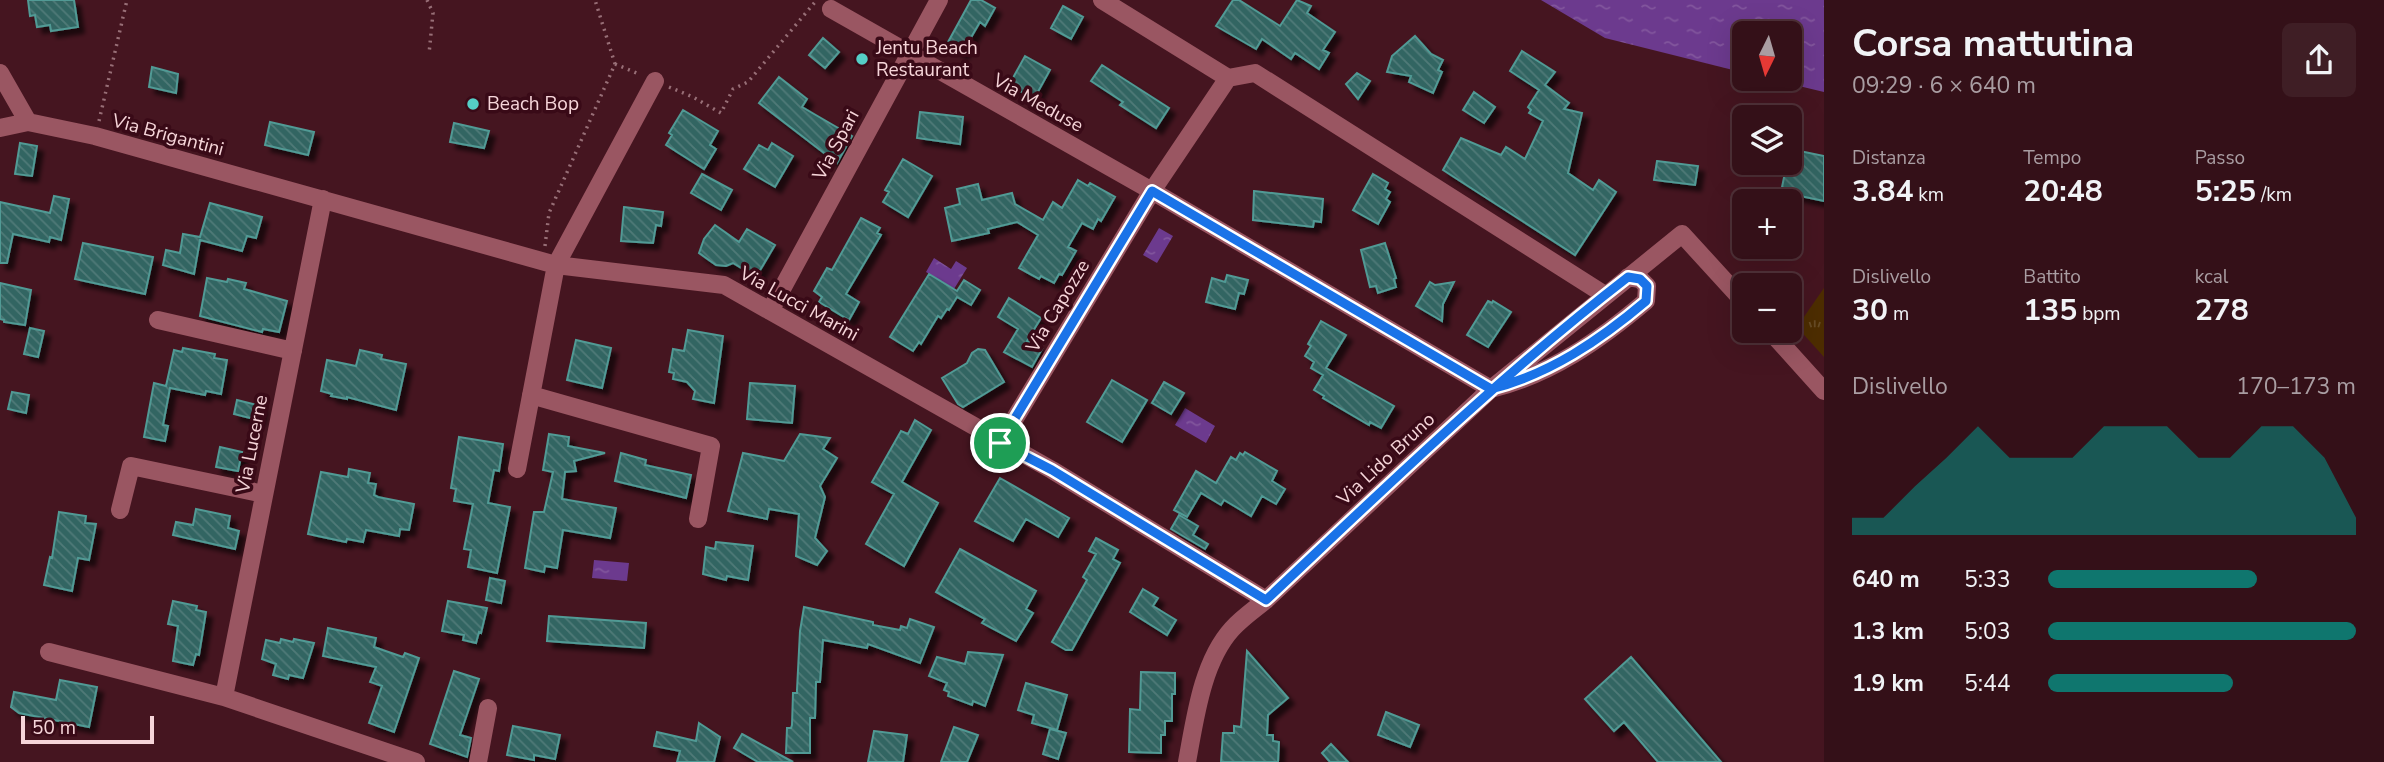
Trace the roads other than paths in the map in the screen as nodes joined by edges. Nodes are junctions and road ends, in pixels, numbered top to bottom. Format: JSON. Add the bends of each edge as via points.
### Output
{"nodes":[{"id":1,"x":939,"y":0,"type":"edge"},
{"id":2,"x":1102,"y":0,"type":"edge"},
{"id":3,"x":831,"y":9,"type":"road end"},
{"id":4,"x":908,"y":55,"type":"junction"},
{"id":5,"x":0,"y":73,"type":"edge"},
{"id":6,"x":1228,"y":78,"type":"junction"},
{"id":7,"x":655,"y":81,"type":"road end"},
{"id":8,"x":28,"y":122,"type":"junction"},
{"id":9,"x":0,"y":128,"type":"edge"},
{"id":10,"x":1152,"y":191,"type":"junction"},
{"id":11,"x":323,"y":199,"type":"junction"},
{"id":12,"x":549,"y":263,"type":"junction"},
{"id":13,"x":1628,"y":277,"type":"junction"},
{"id":14,"x":1732,"y":289,"type":"edge"},
{"id":15,"x":1605,"y":295,"type":"junction"},
{"id":16,"x":770,"y":311,"type":"junction"},
{"id":17,"x":158,"y":320,"type":"dead end"},
{"id":18,"x":1781,"y":343,"type":"edge"},
{"id":19,"x":293,"y":351,"type":"junction"},
{"id":20,"x":1491,"y":389,"type":"junction"},
{"id":21,"x":1824,"y":391,"type":"edge"},
{"id":22,"x":531,"y":395,"type":"junction"},
{"id":23,"x":1000,"y":443,"type":"junction"},
{"id":24,"x":517,"y":469,"type":"dead end"},
{"id":25,"x":264,"y":494,"type":"junction"},
{"id":26,"x":120,"y":510,"type":"dead end"},
{"id":27,"x":698,"y":519,"type":"dead end"},
{"id":28,"x":1266,"y":600,"type":"junction"},
{"id":29,"x":49,"y":652,"type":"dead end"},
{"id":30,"x":224,"y":697,"type":"junction"},
{"id":31,"x":488,"y":708,"type":"dead end"},
{"id":32,"x":416,"y":762,"type":"edge"},
{"id":33,"x":478,"y":762,"type":"edge"},
{"id":34,"x":1187,"y":762,"type":"edge"}],
"edges":[{"from":1,"to":4,"type":"street","name":"Via Spari"},
{"from":2,"to":6,"type":"street"},
{"from":3,"to":4,"type":"street","name":"Via Meduse"},
{"from":4,"to":10,"type":"street","name":"Via Meduse"},
{"from":4,"to":16,"type":"street","name":"Via Spari"},
{"from":5,"to":8,"type":"street"},
{"from":6,"to":10,"type":"street","name":"Via Capozze"},
{"from":6,"to":15,"type":"street","via":[[1255,73]]},
{"from":7,"to":12,"type":"street"},
{"from":8,"to":9,"type":"street","name":"Via Brigantini"},
{"from":8,"to":11,"type":"street","name":"Via Brigantini"},
{"from":10,"to":20,"type":"street","name":"Via Meduse"},
{"from":10,"to":23,"type":"street","name":"Via Capozze"},
{"from":11,"to":12,"type":"street","name":"Via Lucci Marini"},
{"from":11,"to":19,"type":"street","name":"Via Lucerne"},
{"from":12,"to":16,"type":"street","name":"Via Lucci Marini","via":[[724,285]]},
{"from":12,"to":22,"type":"street"},
{"from":13,"to":14,"type":"street","name":"Via Lido Bruno","via":[[1682,234]]},
{"from":13,"to":15,"type":"street","name":"Via Lido Bruno"},
{"from":13,"to":20,"type":"street","via":[[1647,286],[1646,301],[1626,318],[1575,355]]},
{"from":15,"to":20,"type":"street","name":"Via Lido Bruno"},
{"from":16,"to":23,"type":"street","name":"Via Lucci Marini"},
{"from":17,"to":19,"type":"street"},
{"from":18,"to":21,"type":"street"},
{"from":19,"to":25,"type":"street","name":"Via Lucerne"},
{"from":20,"to":28,"type":"street","name":"Via Lido Bruno"},
{"from":22,"to":24,"type":"street"},
{"from":22,"to":27,"type":"street","via":[[711,446]]},
{"from":23,"to":28,"type":"street","name":"Via Lucci Marini"},
{"from":25,"to":26,"type":"street","via":[[131,466]]},
{"from":25,"to":30,"type":"street","name":"Via Lucerne"},
{"from":28,"to":34,"type":"street","name":"Via Lido Bruno","via":[[1232,629],[1211,664],[1199,696]]},
{"from":29,"to":30,"type":"street"},
{"from":30,"to":32,"type":"street"},
{"from":31,"to":33,"type":"street"}]}
